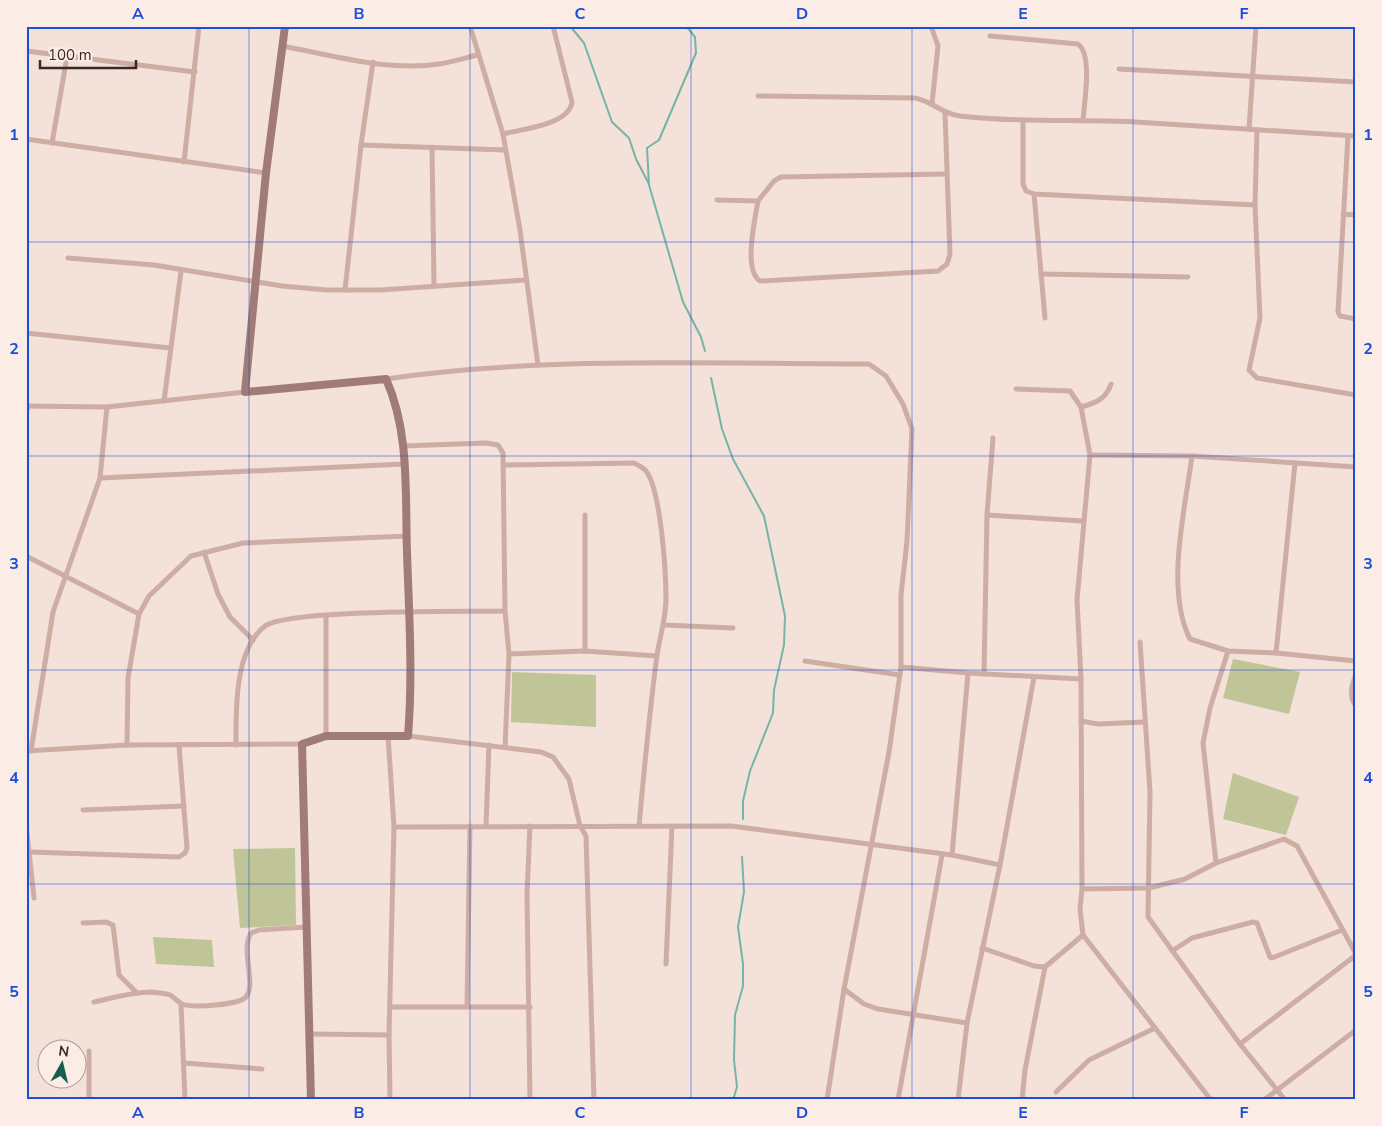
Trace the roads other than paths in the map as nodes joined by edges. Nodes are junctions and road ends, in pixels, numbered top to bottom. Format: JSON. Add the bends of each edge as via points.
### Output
{"nodes":[{"id":1,"x":199,"y":26,"type":"edge"},
{"id":2,"x":285,"y":26,"type":"edge"},
{"id":3,"x":470,"y":26,"type":"edge"},
{"id":4,"x":553,"y":26,"type":"edge"},
{"id":5,"x":931,"y":26,"type":"edge"},
{"id":6,"x":1256,"y":26,"type":"edge"},
{"id":7,"x":990,"y":36,"type":"dead end"},
{"id":8,"x":282,"y":46,"type":"junction"},
{"id":9,"x":26,"y":51,"type":"edge"},
{"id":10,"x":477,"y":55,"type":"junction"},
{"id":11,"x":67,"y":57,"type":"junction"},
{"id":12,"x":373,"y":62,"type":"junction"},
{"id":13,"x":1119,"y":69,"type":"dead end"},
{"id":14,"x":195,"y":72,"type":"junction"},
{"id":15,"x":1251,"y":78,"type":"junction"},
{"id":16,"x":1356,"y":82,"type":"edge"},
{"id":17,"x":758,"y":96,"type":"dead end"},
{"id":18,"x":932,"y":104,"type":"junction"},
{"id":19,"x":945,"y":113,"type":"junction"},
{"id":20,"x":1023,"y":120,"type":"junction"},
{"id":21,"x":1083,"y":121,"type":"junction"},
{"id":22,"x":1249,"y":130,"type":"junction"},
{"id":23,"x":1257,"y":130,"type":"junction"},
{"id":24,"x":503,"y":134,"type":"junction"},
{"id":25,"x":1348,"y":136,"type":"junction"},
{"id":26,"x":1356,"y":136,"type":"edge"},
{"id":27,"x":26,"y":138,"type":"edge"},
{"id":28,"x":52,"y":143,"type":"junction"},
{"id":29,"x":361,"y":145,"type":"junction"},
{"id":30,"x":432,"y":147,"type":"junction"},
{"id":31,"x":505,"y":150,"type":"junction"},
{"id":32,"x":184,"y":162,"type":"junction"},
{"id":33,"x":266,"y":173,"type":"junction"},
{"id":34,"x":946,"y":174,"type":"junction"},
{"id":35,"x":1034,"y":194,"type":"junction"},
{"id":36,"x":717,"y":200,"type":"dead end"},
{"id":37,"x":758,"y":201,"type":"junction"},
{"id":38,"x":1255,"y":205,"type":"junction"},
{"id":39,"x":1344,"y":214,"type":"junction"},
{"id":40,"x":1356,"y":215,"type":"edge"},
{"id":41,"x":68,"y":258,"type":"dead end"},
{"id":42,"x":181,"y":271,"type":"junction"},
{"id":43,"x":1041,"y":274,"type":"junction"},
{"id":44,"x":1188,"y":277,"type":"dead end"},
{"id":45,"x":526,"y":280,"type":"junction"},
{"id":46,"x":255,"y":282,"type":"junction"},
{"id":47,"x":434,"y":285,"type":"junction"},
{"id":48,"x":346,"y":290,"type":"junction"},
{"id":49,"x":1044,"y":318,"type":"dead end"},
{"id":50,"x":1356,"y":319,"type":"edge"},
{"id":51,"x":26,"y":333,"type":"edge"},
{"id":52,"x":170,"y":348,"type":"junction"},
{"id":53,"x":538,"y":365,"type":"junction"},
{"id":54,"x":386,"y":379,"type":"junction"},
{"id":55,"x":1112,"y":384,"type":"dead end"},
{"id":56,"x":1016,"y":389,"type":"dead end"},
{"id":57,"x":245,"y":392,"type":"junction"},
{"id":58,"x":1356,"y":395,"type":"edge"},
{"id":59,"x":164,"y":401,"type":"junction"},
{"id":60,"x":27,"y":406,"type":"edge"},
{"id":61,"x":107,"y":407,"type":"junction"},
{"id":62,"x":1081,"y":408,"type":"junction"},
{"id":63,"x":26,"y":414,"type":"edge"},
{"id":64,"x":993,"y":438,"type":"dead end"},
{"id":65,"x":403,"y":446,"type":"junction"},
{"id":66,"x":1090,"y":456,"type":"junction"},
{"id":67,"x":1192,"y":456,"type":"junction"},
{"id":68,"x":1295,"y":463,"type":"junction"},
{"id":69,"x":405,"y":464,"type":"junction"},
{"id":70,"x":503,"y":465,"type":"junction"},
{"id":71,"x":1356,"y":467,"type":"edge"},
{"id":72,"x":100,"y":478,"type":"junction"},
{"id":73,"x":585,"y":515,"type":"dead end"},
{"id":74,"x":987,"y":515,"type":"junction"},
{"id":75,"x":1082,"y":522,"type":"junction"},
{"id":76,"x":406,"y":536,"type":"junction"},
{"id":77,"x":204,"y":552,"type":"junction"},
{"id":78,"x":26,"y":556,"type":"edge"},
{"id":79,"x":67,"y":575,"type":"junction"},
{"id":80,"x":504,"y":611,"type":"junction"},
{"id":81,"x":409,"y":612,"type":"junction"},
{"id":82,"x":139,"y":614,"type":"junction"},
{"id":83,"x":326,"y":615,"type":"junction"},
{"id":84,"x":664,"y":625,"type":"junction"},
{"id":85,"x":732,"y":628,"type":"dead end"},
{"id":86,"x":253,"y":640,"type":"junction"},
{"id":87,"x":1140,"y":642,"type":"dead end"},
{"id":88,"x":585,"y":651,"type":"junction"},
{"id":89,"x":1228,"y":651,"type":"junction"},
{"id":90,"x":1276,"y":653,"type":"junction"},
{"id":91,"x":509,"y":654,"type":"junction"},
{"id":92,"x":657,"y":656,"type":"junction"},
{"id":93,"x":805,"y":661,"type":"dead end"},
{"id":94,"x":1356,"y":661,"type":"edge"},
{"id":95,"x":901,"y":667,"type":"junction"},
{"id":96,"x":968,"y":673,"type":"junction"},
{"id":97,"x":984,"y":674,"type":"junction"},
{"id":98,"x":1356,"y":674,"type":"edge"},
{"id":99,"x":900,"y":675,"type":"junction"},
{"id":100,"x":1034,"y":677,"type":"junction"},
{"id":101,"x":1081,"y":678,"type":"junction"},
{"id":102,"x":1356,"y":706,"type":"edge"},
{"id":103,"x":1081,"y":721,"type":"junction"},
{"id":104,"x":1145,"y":722,"type":"junction"},
{"id":105,"x":388,"y":735,"type":"junction"},
{"id":106,"x":326,"y":736,"type":"junction"},
{"id":107,"x":408,"y":736,"type":"junction"},
{"id":108,"x":302,"y":744,"type":"junction"},
{"id":109,"x":127,"y":745,"type":"junction"},
{"id":110,"x":178,"y":745,"type":"junction"},
{"id":111,"x":236,"y":745,"type":"junction"},
{"id":112,"x":489,"y":745,"type":"junction"},
{"id":113,"x":505,"y":747,"type":"junction"},
{"id":114,"x":29,"y":751,"type":"edge"},
{"id":115,"x":184,"y":806,"type":"junction"},
{"id":116,"x":83,"y":810,"type":"dead end"},
{"id":117,"x":26,"y":824,"type":"edge"},
{"id":118,"x":470,"y":826,"type":"junction"},
{"id":119,"x":486,"y":826,"type":"junction"},
{"id":120,"x":530,"y":826,"type":"junction"},
{"id":121,"x":580,"y":826,"type":"junction"},
{"id":122,"x":640,"y":826,"type":"junction"},
{"id":123,"x":672,"y":826,"type":"junction"},
{"id":124,"x":394,"y":827,"type":"junction"},
{"id":125,"x":28,"y":843,"type":"edge"},
{"id":126,"x":873,"y":846,"type":"junction"},
{"id":127,"x":30,"y":852,"type":"junction"},
{"id":128,"x":942,"y":855,"type":"junction"},
{"id":129,"x":952,"y":855,"type":"junction"},
{"id":130,"x":1216,"y":863,"type":"junction"},
{"id":131,"x":1000,"y":864,"type":"junction"},
{"id":132,"x":1149,"y":888,"type":"junction"},
{"id":133,"x":1082,"y":889,"type":"junction"},
{"id":134,"x":34,"y":898,"type":"dead end"},
{"id":135,"x":83,"y":923,"type":"dead end"},
{"id":136,"x":306,"y":927,"type":"junction"},
{"id":137,"x":1342,"y":930,"type":"junction"},
{"id":138,"x":1083,"y":935,"type":"junction"},
{"id":139,"x":982,"y":948,"type":"junction"},
{"id":140,"x":1172,"y":951,"type":"junction"},
{"id":141,"x":1356,"y":955,"type":"edge"},
{"id":142,"x":666,"y":964,"type":"dead end"},
{"id":143,"x":1045,"y":967,"type":"junction"},
{"id":144,"x":844,"y":989,"type":"junction"},
{"id":145,"x":137,"y":993,"type":"junction"},
{"id":146,"x":94,"y":1002,"type":"dead end"},
{"id":147,"x":181,"y":1004,"type":"junction"},
{"id":148,"x":467,"y":1006,"type":"junction"},
{"id":149,"x":390,"y":1007,"type":"junction"},
{"id":150,"x":530,"y":1007,"type":"junction"},
{"id":151,"x":912,"y":1015,"type":"junction"},
{"id":152,"x":967,"y":1023,"type":"junction"},
{"id":153,"x":1155,"y":1028,"type":"junction"},
{"id":154,"x":1356,"y":1030,"type":"edge"},
{"id":155,"x":309,"y":1034,"type":"junction"},
{"id":156,"x":389,"y":1035,"type":"junction"},
{"id":157,"x":1240,"y":1044,"type":"junction"},
{"id":158,"x":89,"y":1051,"type":"dead end"},
{"id":159,"x":184,"y":1063,"type":"junction"},
{"id":160,"x":262,"y":1069,"type":"dead end"},
{"id":161,"x":1277,"y":1089,"type":"junction"},
{"id":162,"x":1056,"y":1092,"type":"dead end"},
{"id":163,"x":88,"y":1100,"type":"edge"},
{"id":164,"x":185,"y":1100,"type":"edge"},
{"id":165,"x":310,"y":1100,"type":"edge"},
{"id":166,"x":390,"y":1100,"type":"edge"},
{"id":167,"x":530,"y":1100,"type":"edge"},
{"id":168,"x":594,"y":1100,"type":"edge"},
{"id":169,"x":827,"y":1100,"type":"edge"},
{"id":170,"x":898,"y":1100,"type":"edge"},
{"id":171,"x":958,"y":1100,"type":"edge"},
{"id":172,"x":1022,"y":1100,"type":"edge"},
{"id":173,"x":1211,"y":1100,"type":"edge"},
{"id":174,"x":1264,"y":1100,"type":"edge"},
{"id":175,"x":1285,"y":1100,"type":"edge"}],
"edges":[{"from":1,"to":14,"type":"street"},
{"from":2,"to":8,"type":"street"},
{"from":3,"to":10,"type":"street"},
{"from":4,"to":24,"type":"street","via":[[571,108],[567,115],[555,121]]},
{"from":5,"to":18,"type":"street","via":[[938,46]]},
{"from":6,"to":15,"type":"street"},
{"from":7,"to":21,"type":"street","via":[[1078,44],[1082,47],[1087,58]]},
{"from":8,"to":12,"type":"street"},
{"from":8,"to":33,"type":"street"},
{"from":9,"to":11,"type":"street"},
{"from":10,"to":12,"type":"street","via":[[439,64]]},
{"from":10,"to":24,"type":"street"},
{"from":11,"to":14,"type":"street"},
{"from":11,"to":28,"type":"street"},
{"from":12,"to":29,"type":"street"},
{"from":13,"to":15,"type":"street"},
{"from":14,"to":32,"type":"street"},
{"from":15,"to":16,"type":"street"},
{"from":15,"to":22,"type":"street"},
{"from":17,"to":18,"type":"street","via":[[915,98]]},
{"from":18,"to":19,"type":"street"},
{"from":19,"to":20,"type":"street"},
{"from":19,"to":34,"type":"street"},
{"from":20,"to":21,"type":"street"},
{"from":20,"to":35,"type":"street","via":[[1023,184],[1026,191]]},
{"from":21,"to":22,"type":"street"},
{"from":22,"to":23,"type":"street"},
{"from":23,"to":25,"type":"street"},
{"from":23,"to":38,"type":"street"},
{"from":24,"to":31,"type":"street"},
{"from":25,"to":26,"type":"street"},
{"from":25,"to":39,"type":"street"},
{"from":27,"to":28,"type":"street"},
{"from":28,"to":32,"type":"street"},
{"from":29,"to":30,"type":"street"},
{"from":29,"to":48,"type":"street"},
{"from":30,"to":31,"type":"street"},
{"from":30,"to":47,"type":"street"},
{"from":31,"to":45,"type":"street"},
{"from":32,"to":33,"type":"street"},
{"from":33,"to":46,"type":"street"},
{"from":34,"to":37,"type":"street","via":[[781,177]]},
{"from":34,"to":37,"type":"street","via":[[950,254],[947,264],[938,271],[760,281],[751,266]]},
{"from":35,"to":38,"type":"street"},
{"from":35,"to":43,"type":"street"},
{"from":36,"to":37,"type":"street"},
{"from":38,"to":58,"type":"street","via":[[1260,318],[1249,365],[1251,374],[1257,378]]},
{"from":39,"to":40,"type":"street"},
{"from":39,"to":50,"type":"street","via":[[1338,312],[1344,318]]},
{"from":41,"to":42,"type":"street","via":[[154,265]]},
{"from":42,"to":46,"type":"street"},
{"from":42,"to":52,"type":"street"},
{"from":43,"to":44,"type":"street"},
{"from":43,"to":49,"type":"street"},
{"from":45,"to":47,"type":"street"},
{"from":45,"to":53,"type":"street"},
{"from":46,"to":48,"type":"street"},
{"from":46,"to":57,"type":"street"},
{"from":47,"to":48,"type":"street"},
{"from":51,"to":52,"type":"street"},
{"from":52,"to":59,"type":"street"},
{"from":53,"to":54,"type":"street"},
{"from":53,"to":95,"type":"street","via":[[869,364],[886,376],[903,404],[912,429],[901,595]]},
{"from":54,"to":57,"type":"street"},
{"from":54,"to":65,"type":"street","via":[[393,393]]},
{"from":55,"to":62,"type":"street","via":[[1100,401]]},
{"from":56,"to":62,"type":"street","via":[[1070,391]]},
{"from":57,"to":59,"type":"street"},
{"from":59,"to":61,"type":"street"},
{"from":60,"to":61,"type":"street"},
{"from":60,"to":63,"type":"street"},
{"from":61,"to":72,"type":"street"},
{"from":62,"to":66,"type":"street"},
{"from":64,"to":74,"type":"street"},
{"from":65,"to":69,"type":"street"},
{"from":65,"to":70,"type":"street","via":[[486,443],[498,446],[503,453]]},
{"from":66,"to":67,"type":"street"},
{"from":66,"to":75,"type":"street"},
{"from":67,"to":68,"type":"street"},
{"from":67,"to":89,"type":"street","via":[[1177,575],[1179,608],[1190,639]]},
{"from":68,"to":71,"type":"street"},
{"from":68,"to":90,"type":"street"},
{"from":69,"to":72,"type":"street"},
{"from":69,"to":76,"type":"street"},
{"from":70,"to":80,"type":"street"},
{"from":70,"to":84,"type":"street","via":[[634,463],[646,470],[659,516],[666,597]]},
{"from":72,"to":79,"type":"street"},
{"from":73,"to":88,"type":"street"},
{"from":74,"to":75,"type":"street"},
{"from":74,"to":97,"type":"street"},
{"from":75,"to":101,"type":"street","via":[[1077,600]]},
{"from":76,"to":77,"type":"street","via":[[243,543]]},
{"from":76,"to":81,"type":"street"},
{"from":77,"to":82,"type":"street","via":[[191,556],[177,567],[149,596]]},
{"from":77,"to":86,"type":"street","via":[[218,594],[230,617]]},
{"from":78,"to":79,"type":"street"},
{"from":79,"to":82,"type":"street"},
{"from":79,"to":114,"type":"street","via":[[53,612]]},
{"from":80,"to":81,"type":"street"},
{"from":80,"to":91,"type":"street"},
{"from":81,"to":83,"type":"street"},
{"from":81,"to":107,"type":"street"},
{"from":82,"to":109,"type":"street","via":[[128,678]]},
{"from":83,"to":86,"type":"street","via":[[273,622]]},
{"from":83,"to":106,"type":"street"},
{"from":84,"to":85,"type":"street"},
{"from":84,"to":92,"type":"street"},
{"from":86,"to":111,"type":"street","via":[[238,686]]},
{"from":87,"to":104,"type":"street"},
{"from":88,"to":91,"type":"street"},
{"from":88,"to":92,"type":"street"},
{"from":89,"to":90,"type":"street"},
{"from":89,"to":130,"type":"street","via":[[1203,743]]},
{"from":90,"to":94,"type":"street"},
{"from":91,"to":113,"type":"street"},
{"from":92,"to":122,"type":"street"},
{"from":93,"to":99,"type":"street"},
{"from":95,"to":96,"type":"street"},
{"from":95,"to":99,"type":"street"},
{"from":96,"to":97,"type":"street"},
{"from":96,"to":129,"type":"street"},
{"from":97,"to":100,"type":"street"},
{"from":98,"to":102,"type":"street","via":[[1351,688]]},
{"from":99,"to":126,"type":"street"},
{"from":100,"to":101,"type":"street"},
{"from":100,"to":131,"type":"street"},
{"from":101,"to":103,"type":"street"},
{"from":103,"to":104,"type":"street","via":[[1098,724]]},
{"from":103,"to":133,"type":"street"},
{"from":104,"to":132,"type":"street","via":[[1150,792]]},
{"from":105,"to":106,"type":"street"},
{"from":105,"to":107,"type":"street"},
{"from":105,"to":124,"type":"street"},
{"from":106,"to":108,"type":"street"},
{"from":107,"to":112,"type":"street"},
{"from":108,"to":111,"type":"street"},
{"from":108,"to":136,"type":"street"},
{"from":109,"to":110,"type":"street"},
{"from":109,"to":114,"type":"street"},
{"from":110,"to":111,"type":"street"},
{"from":110,"to":115,"type":"street"},
{"from":112,"to":113,"type":"street"},
{"from":112,"to":119,"type":"street"},
{"from":113,"to":121,"type":"street","via":[[553,757],[569,780]]},
{"from":115,"to":116,"type":"street"},
{"from":115,"to":127,"type":"street","via":[[187,848],[179,857]]},
{"from":117,"to":125,"type":"street"},
{"from":118,"to":119,"type":"street"},
{"from":118,"to":124,"type":"street"},
{"from":118,"to":148,"type":"street"},
{"from":119,"to":120,"type":"street"},
{"from":120,"to":121,"type":"street"},
{"from":120,"to":150,"type":"street","via":[[527,894]]},
{"from":121,"to":122,"type":"street"},
{"from":121,"to":168,"type":"street","via":[[586,836]]},
{"from":122,"to":123,"type":"street"},
{"from":123,"to":126,"type":"street","via":[[731,826]]},
{"from":123,"to":142,"type":"street"},
{"from":124,"to":149,"type":"street"},
{"from":125,"to":127,"type":"street"},
{"from":126,"to":128,"type":"street"},
{"from":126,"to":144,"type":"street"},
{"from":127,"to":134,"type":"street"},
{"from":128,"to":129,"type":"street"},
{"from":128,"to":151,"type":"street"},
{"from":129,"to":131,"type":"street"},
{"from":130,"to":132,"type":"street","via":[[1185,879]]},
{"from":130,"to":137,"type":"street","via":[[1284,838],[1296,846]]},
{"from":131,"to":139,"type":"street"},
{"from":132,"to":133,"type":"street"},
{"from":132,"to":140,"type":"street","via":[[1148,917]]},
{"from":133,"to":138,"type":"street"},
{"from":135,"to":145,"type":"street","via":[[114,925],[119,975]]},
{"from":136,"to":147,"type":"street","via":[[251,933],[247,945],[249,989],[240,1001]]},
{"from":136,"to":155,"type":"street"},
{"from":137,"to":140,"type":"street","via":[[1272,958],[1257,924],[1253,922],[1192,938]]},
{"from":137,"to":141,"type":"street"},
{"from":138,"to":143,"type":"street"},
{"from":138,"to":153,"type":"street"},
{"from":139,"to":143,"type":"street"},
{"from":139,"to":152,"type":"street"},
{"from":140,"to":157,"type":"street"},
{"from":141,"to":157,"type":"street"},
{"from":143,"to":172,"type":"street"},
{"from":144,"to":151,"type":"street","via":[[864,1004]]},
{"from":144,"to":169,"type":"street"},
{"from":145,"to":146,"type":"street"},
{"from":145,"to":147,"type":"street","via":[[170,995]]},
{"from":147,"to":159,"type":"street"},
{"from":148,"to":149,"type":"street"},
{"from":148,"to":150,"type":"street"},
{"from":149,"to":156,"type":"street"},
{"from":150,"to":167,"type":"street"},
{"from":151,"to":152,"type":"street"},
{"from":151,"to":170,"type":"street"},
{"from":152,"to":171,"type":"street"},
{"from":153,"to":162,"type":"street","via":[[1089,1060]]},
{"from":153,"to":173,"type":"street"},
{"from":154,"to":161,"type":"street"},
{"from":155,"to":156,"type":"street"},
{"from":155,"to":165,"type":"street"},
{"from":156,"to":166,"type":"street"},
{"from":157,"to":161,"type":"street"},
{"from":158,"to":163,"type":"street"},
{"from":159,"to":160,"type":"street"},
{"from":159,"to":164,"type":"street"},
{"from":161,"to":174,"type":"street"},
{"from":161,"to":175,"type":"street"}]}
